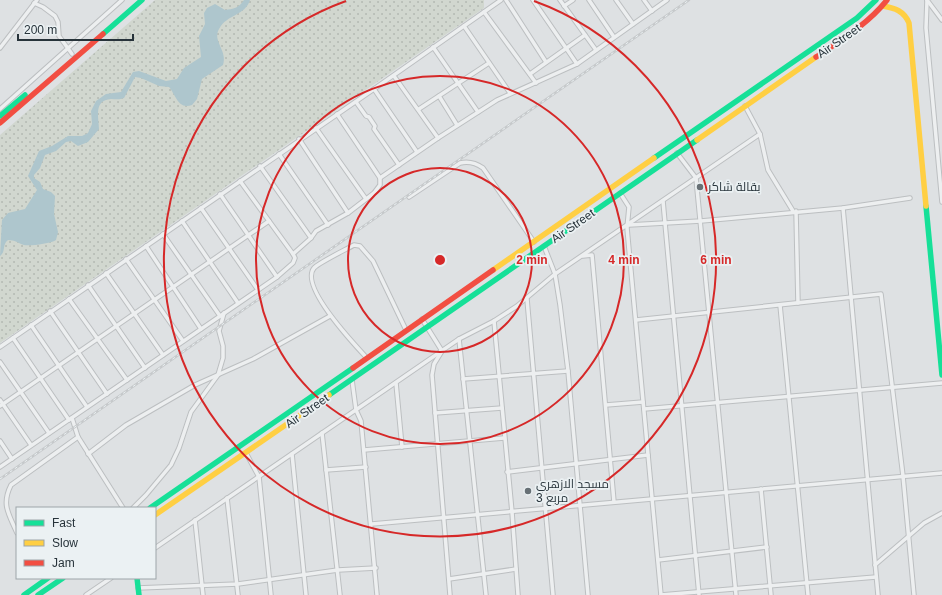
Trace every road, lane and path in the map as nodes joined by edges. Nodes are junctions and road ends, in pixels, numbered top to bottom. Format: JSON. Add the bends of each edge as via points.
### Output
{"nodes":[{"id":1,"x":122,"y":0,"type":"edge"},
{"id":2,"x":134,"y":0,"type":"edge"},
{"id":3,"x":142,"y":0,"type":"edge"},
{"id":4,"x":500,"y":0,"type":"edge"},
{"id":5,"x":506,"y":0,"type":"edge"},
{"id":6,"x":533,"y":0,"type":"edge"},
{"id":7,"x":560,"y":0,"type":"edge"},
{"id":8,"x":573,"y":0,"type":"edge"},
{"id":9,"x":589,"y":0,"type":"edge"},
{"id":10,"x":616,"y":0,"type":"edge"},
{"id":11,"x":644,"y":0,"type":"edge"},
{"id":12,"x":667,"y":0,"type":"edge"},
{"id":13,"x":876,"y":0,"type":"edge"},
{"id":14,"x":887,"y":0,"type":"edge"},
{"id":15,"x":927,"y":0,"type":"edge"},
{"id":16,"x":35,"y":2,"type":"edge"},
{"id":17,"x":494,"y":2,"type":"edge"},
{"id":18,"x":564,"y":6,"type":"junction"},
{"id":19,"x":884,"y":6,"type":"junction"},
{"id":20,"x":652,"y":11,"type":"junction"},
{"id":21,"x":484,"y":12,"type":"junction"},
{"id":22,"x":942,"y":20,"type":"edge"},
{"id":23,"x":633,"y":24,"type":"junction"},
{"id":24,"x":464,"y":26,"type":"junction"},
{"id":25,"x":585,"y":35,"type":"junction"},
{"id":26,"x":614,"y":37,"type":"junction"},
{"id":27,"x":433,"y":47,"type":"junction"},
{"id":28,"x":0,"y":48,"type":"edge"},
{"id":29,"x":68,"y":48,"type":"junction"},
{"id":30,"x":566,"y":48,"type":"junction"},
{"id":31,"x":596,"y":50,"type":"junction"},
{"id":32,"x":72,"y":54,"type":"junction"},
{"id":33,"x":546,"y":62,"type":"junction"},
{"id":34,"x":489,"y":63,"type":"junction"},
{"id":35,"x":577,"y":64,"type":"junction"},
{"id":36,"x":530,"y":74,"type":"junction"},
{"id":37,"x":394,"y":76,"type":"junction"},
{"id":38,"x":457,"y":83,"type":"junction"},
{"id":39,"x":536,"y":83,"type":"junction"},
{"id":40,"x":374,"y":89,"type":"junction"},
{"id":41,"x":510,"y":93,"type":"junction"},
{"id":42,"x":439,"y":96,"type":"junction"},
{"id":43,"x":356,"y":102,"type":"junction"},
{"id":44,"x":745,"y":106,"type":"junction"},
{"id":45,"x":0,"y":109,"type":"edge"},
{"id":46,"x":419,"y":109,"type":"junction"},
{"id":47,"x":478,"y":112,"type":"junction"},
{"id":48,"x":337,"y":114,"type":"junction"},
{"id":49,"x":0,"y":116,"type":"edge"},
{"id":50,"x":0,"y":123,"type":"edge"},
{"id":51,"x":457,"y":125,"type":"junction"},
{"id":52,"x":316,"y":128,"type":"junction"},
{"id":53,"x":760,"y":134,"type":"junction"},
{"id":54,"x":438,"y":138,"type":"junction"},
{"id":55,"x":299,"y":139,"type":"junction"},
{"id":56,"x":937,"y":146,"type":"junction"},
{"id":57,"x":942,"y":146,"type":"edge"},
{"id":58,"x":417,"y":152,"type":"junction"},
{"id":59,"x":677,"y":153,"type":"junction"},
{"id":60,"x":279,"y":154,"type":"junction"},
{"id":61,"x":399,"y":165,"type":"junction"},
{"id":62,"x":260,"y":166,"type":"junction"},
{"id":63,"x":380,"y":178,"type":"junction"},
{"id":64,"x":696,"y":178,"type":"junction"},
{"id":65,"x":240,"y":181,"type":"junction"},
{"id":66,"x":620,"y":193,"type":"junction"},
{"id":67,"x":220,"y":194,"type":"junction"},
{"id":68,"x":409,"y":197,"type":"dead end"},
{"id":69,"x":366,"y":198,"type":"junction"},
{"id":70,"x":910,"y":198,"type":"dead end"},
{"id":71,"x":663,"y":201,"type":"junction"},
{"id":72,"x":942,"y":202,"type":"edge"},
{"id":73,"x":201,"y":208,"type":"junction"},
{"id":74,"x":843,"y":208,"type":"junction"},
{"id":75,"x":794,"y":211,"type":"junction"},
{"id":76,"x":348,"y":213,"type":"junction"},
{"id":77,"x":182,"y":220,"type":"junction"},
{"id":78,"x":269,"y":221,"type":"junction"},
{"id":79,"x":701,"y":221,"type":"junction"},
{"id":80,"x":664,"y":222,"type":"junction"},
{"id":81,"x":328,"y":225,"type":"junction"},
{"id":82,"x":627,"y":225,"type":"junction"},
{"id":83,"x":162,"y":234,"type":"junction"},
{"id":84,"x":248,"y":234,"type":"junction"},
{"id":85,"x":311,"y":238,"type":"junction"},
{"id":86,"x":534,"y":242,"type":"junction"},
{"id":87,"x":146,"y":246,"type":"junction"},
{"id":88,"x":544,"y":246,"type":"junction"},
{"id":89,"x":230,"y":248,"type":"junction"},
{"id":90,"x":293,"y":254,"type":"junction"},
{"id":91,"x":582,"y":256,"type":"junction"},
{"id":92,"x":126,"y":259,"type":"junction"},
{"id":93,"x":210,"y":261,"type":"junction"},
{"id":94,"x":106,"y":273,"type":"junction"},
{"id":95,"x":555,"y":274,"type":"junction"},
{"id":96,"x":191,"y":275,"type":"junction"},
{"id":97,"x":277,"y":277,"type":"junction"},
{"id":98,"x":88,"y":285,"type":"junction"},
{"id":99,"x":173,"y":288,"type":"junction"},
{"id":100,"x":258,"y":290,"type":"junction"},
{"id":101,"x":851,"y":297,"type":"junction"},
{"id":102,"x":69,"y":299,"type":"junction"},
{"id":103,"x":527,"y":299,"type":"junction"},
{"id":104,"x":153,"y":300,"type":"junction"},
{"id":105,"x":238,"y":303,"type":"junction"},
{"id":106,"x":798,"y":303,"type":"junction"},
{"id":107,"x":780,"y":305,"type":"junction"},
{"id":108,"x":50,"y":312,"type":"junction"},
{"id":109,"x":709,"y":312,"type":"junction"},
{"id":110,"x":135,"y":313,"type":"junction"},
{"id":111,"x":224,"y":313,"type":"junction"},
{"id":112,"x":220,"y":316,"type":"junction"},
{"id":113,"x":330,"y":316,"type":"junction"},
{"id":114,"x":673,"y":316,"type":"junction"},
{"id":115,"x":422,"y":319,"type":"junction"},
{"id":116,"x":636,"y":320,"type":"junction"},
{"id":117,"x":494,"y":321,"type":"junction"},
{"id":118,"x":31,"y":325,"type":"junction"},
{"id":119,"x":116,"y":326,"type":"junction"},
{"id":120,"x":426,"y":327,"type":"junction"},
{"id":121,"x":201,"y":329,"type":"junction"},
{"id":122,"x":406,"y":330,"type":"junction"},
{"id":123,"x":13,"y":338,"type":"junction"},
{"id":124,"x":97,"y":339,"type":"junction"},
{"id":125,"x":459,"y":339,"type":"junction"},
{"id":126,"x":182,"y":341,"type":"junction"},
{"id":127,"x":0,"y":346,"type":"edge"},
{"id":128,"x":442,"y":351,"type":"junction"},
{"id":129,"x":78,"y":352,"type":"junction"},
{"id":130,"x":163,"y":355,"type":"junction"},
{"id":131,"x":366,"y":358,"type":"junction"},
{"id":132,"x":0,"y":362,"type":"edge"},
{"id":133,"x":59,"y":365,"type":"junction"},
{"id":134,"x":145,"y":368,"type":"junction"},
{"id":135,"x":568,"y":371,"type":"junction"},
{"id":136,"x":532,"y":373,"type":"junction"},
{"id":137,"x":218,"y":375,"type":"junction"},
{"id":138,"x":942,"y":375,"type":"edge"},
{"id":139,"x":499,"y":376,"type":"junction"},
{"id":140,"x":40,"y":378,"type":"junction"},
{"id":141,"x":463,"y":379,"type":"junction"},
{"id":142,"x":127,"y":380,"type":"junction"},
{"id":143,"x":352,"y":380,"type":"junction"},
{"id":144,"x":396,"y":383,"type":"junction"},
{"id":145,"x":942,"y":383,"type":"edge"},
{"id":146,"x":893,"y":388,"type":"junction"},
{"id":147,"x":859,"y":390,"type":"junction"},
{"id":148,"x":21,"y":392,"type":"junction"},
{"id":149,"x":107,"y":394,"type":"junction"},
{"id":150,"x":789,"y":396,"type":"junction"},
{"id":151,"x":0,"y":400,"type":"edge"},
{"id":152,"x":643,"y":402,"type":"junction"},
{"id":153,"x":718,"y":402,"type":"junction"},
{"id":154,"x":2,"y":405,"type":"edge"},
{"id":155,"x":606,"y":405,"type":"junction"},
{"id":156,"x":682,"y":406,"type":"junction"},
{"id":157,"x":87,"y":407,"type":"junction"},
{"id":158,"x":502,"y":408,"type":"junction"},
{"id":159,"x":644,"y":409,"type":"junction"},
{"id":160,"x":356,"y":410,"type":"junction"},
{"id":161,"x":466,"y":410,"type":"junction"},
{"id":162,"x":435,"y":412,"type":"junction"},
{"id":163,"x":70,"y":419,"type":"junction"},
{"id":164,"x":49,"y":433,"type":"junction"},
{"id":165,"x":322,"y":433,"type":"junction"},
{"id":166,"x":78,"y":438,"type":"junction"},
{"id":167,"x":504,"y":438,"type":"junction"},
{"id":168,"x":469,"y":441,"type":"junction"},
{"id":169,"x":0,"y":442,"type":"edge"},
{"id":170,"x":438,"y":444,"type":"junction"},
{"id":171,"x":31,"y":445,"type":"junction"},
{"id":172,"x":402,"y":447,"type":"junction"},
{"id":173,"x":364,"y":450,"type":"junction"},
{"id":174,"x":246,"y":453,"type":"junction"},
{"id":175,"x":88,"y":454,"type":"junction"},
{"id":176,"x":292,"y":454,"type":"junction"},
{"id":177,"x":648,"y":455,"type":"junction"},
{"id":178,"x":12,"y":459,"type":"junction"},
{"id":179,"x":610,"y":459,"type":"junction"},
{"id":180,"x":576,"y":464,"type":"junction"},
{"id":181,"x":0,"y":467,"type":"edge"},
{"id":182,"x":366,"y":467,"type":"junction"},
{"id":183,"x":541,"y":468,"type":"junction"},
{"id":184,"x":326,"y":470,"type":"junction"},
{"id":185,"x":507,"y":472,"type":"junction"},
{"id":186,"x":942,"y":473,"type":"edge"},
{"id":187,"x":259,"y":476,"type":"junction"},
{"id":188,"x":904,"y":476,"type":"junction"},
{"id":189,"x":868,"y":480,"type":"junction"},
{"id":190,"x":798,"y":486,"type":"junction"},
{"id":191,"x":761,"y":489,"type":"junction"},
{"id":192,"x":726,"y":492,"type":"junction"},
{"id":193,"x":690,"y":496,"type":"junction"},
{"id":194,"x":227,"y":498,"type":"junction"},
{"id":195,"x":652,"y":499,"type":"junction"},
{"id":196,"x":614,"y":502,"type":"junction"},
{"id":197,"x":579,"y":506,"type":"junction"},
{"id":198,"x":122,"y":507,"type":"edge"},
{"id":199,"x":134,"y":507,"type":"edge"},
{"id":200,"x":151,"y":507,"type":"edge"},
{"id":201,"x":545,"y":509,"type":"junction"},
{"id":202,"x":512,"y":512,"type":"junction"},
{"id":203,"x":942,"y":513,"type":"edge"},
{"id":204,"x":156,"y":514,"type":"edge"},
{"id":205,"x":477,"y":514,"type":"junction"},
{"id":206,"x":444,"y":517,"type":"junction"},
{"id":207,"x":195,"y":520,"type":"junction"},
{"id":208,"x":372,"y":524,"type":"junction"},
{"id":209,"x":16,"y":531,"type":"edge"},
{"id":210,"x":909,"y":535,"type":"junction"},
{"id":211,"x":156,"y":547,"type":"edge"},
{"id":212,"x":767,"y":547,"type":"junction"},
{"id":213,"x":731,"y":550,"type":"junction"},
{"id":214,"x":695,"y":555,"type":"junction"},
{"id":215,"x":658,"y":560,"type":"junction"},
{"id":216,"x":875,"y":565,"type":"junction"},
{"id":217,"x":376,"y":568,"type":"junction"},
{"id":218,"x":516,"y":569,"type":"junction"},
{"id":219,"x":338,"y":570,"type":"junction"},
{"id":220,"x":484,"y":573,"type":"junction"},
{"id":221,"x":305,"y":576,"type":"junction"},
{"id":222,"x":876,"y":577,"type":"junction"},
{"id":223,"x":47,"y":579,"type":"edge"},
{"id":224,"x":62,"y":579,"type":"edge"},
{"id":225,"x":110,"y":579,"type":"edge"},
{"id":226,"x":137,"y":579,"type":"edge"},
{"id":227,"x":269,"y":579,"type":"junction"},
{"id":228,"x":449,"y":579,"type":"junction"},
{"id":229,"x":806,"y":583,"type":"junction"},
{"id":230,"x":238,"y":584,"type":"junction"},
{"id":231,"x":770,"y":585,"type":"junction"},
{"id":232,"x":202,"y":586,"type":"junction"},
{"id":233,"x":138,"y":588,"type":"junction"},
{"id":234,"x":735,"y":589,"type":"junction"},
{"id":235,"x":699,"y":593,"type":"edge"},
{"id":236,"x":24,"y":595,"type":"edge"},
{"id":237,"x":38,"y":595,"type":"edge"},
{"id":238,"x":86,"y":595,"type":"edge"},
{"id":239,"x":139,"y":595,"type":"edge"},
{"id":240,"x":203,"y":595,"type":"edge"},
{"id":241,"x":238,"y":595,"type":"edge"},
{"id":242,"x":271,"y":595,"type":"edge"},
{"id":243,"x":306,"y":595,"type":"edge"},
{"id":244,"x":340,"y":595,"type":"edge"},
{"id":245,"x":377,"y":595,"type":"edge"},
{"id":246,"x":450,"y":595,"type":"edge"},
{"id":247,"x":486,"y":595,"type":"edge"},
{"id":248,"x":518,"y":595,"type":"edge"},
{"id":249,"x":553,"y":595,"type":"edge"},
{"id":250,"x":588,"y":595,"type":"edge"},
{"id":251,"x":661,"y":595,"type":"edge"},
{"id":252,"x":736,"y":595,"type":"edge"},
{"id":253,"x":771,"y":595,"type":"edge"},
{"id":254,"x":808,"y":595,"type":"edge"},
{"id":255,"x":878,"y":595,"type":"edge"},
{"id":256,"x":914,"y":595,"type":"edge"}],
"edges":[{"from":1,"to":29,"type":"street"},
{"from":2,"to":32,"type":"main road"},
{"from":3,"to":50,"type":"main road"},
{"from":4,"to":17,"type":"street"},
{"from":5,"to":33,"type":"street"},
{"from":6,"to":30,"type":"street"},
{"from":7,"to":18,"type":"street"},
{"from":8,"to":18,"type":"street"},
{"from":9,"to":26,"type":"street"},
{"from":10,"to":23,"type":"street"},
{"from":11,"to":20,"type":"street"},
{"from":12,"to":20,"type":"street"},
{"from":13,"to":86,"type":"main road","name":"Air Street","via":[[857,18]]},
{"from":14,"to":19,"type":"main road","name":"Air Street"},
{"from":15,"to":22,"type":"street"},
{"from":15,"to":56,"type":"street","via":[[926,28]]},
{"from":16,"to":28,"type":"street"},
{"from":16,"to":29,"type":"street","via":[[55,16],[58,22],[58,36]]},
{"from":17,"to":21,"type":"street"},
{"from":18,"to":25,"type":"street"},
{"from":19,"to":44,"type":"main road","name":"Air Street","via":[[864,24]]},
{"from":19,"to":138,"type":"main road","via":[[899,10],[908,18],[909,23]]},
{"from":20,"to":23,"type":"street"},
{"from":21,"to":24,"type":"street"},
{"from":21,"to":36,"type":"street"},
{"from":23,"to":26,"type":"street"},
{"from":24,"to":27,"type":"street"},
{"from":24,"to":34,"type":"street"},
{"from":25,"to":30,"type":"street"},
{"from":25,"to":31,"type":"street"},
{"from":26,"to":31,"type":"street"},
{"from":27,"to":37,"type":"street"},
{"from":27,"to":38,"type":"street"},
{"from":29,"to":32,"type":"street"},
{"from":29,"to":45,"type":"street"},
{"from":30,"to":33,"type":"street"},
{"from":30,"to":35,"type":"street"},
{"from":31,"to":35,"type":"street"},
{"from":32,"to":49,"type":"main road"},
{"from":33,"to":36,"type":"street"},
{"from":34,"to":38,"type":"street"},
{"from":34,"to":41,"type":"street"},
{"from":35,"to":39,"type":"street"},
{"from":36,"to":39,"type":"street"},
{"from":37,"to":40,"type":"street"},
{"from":37,"to":46,"type":"street"},
{"from":38,"to":42,"type":"street"},
{"from":38,"to":47,"type":"street"},
{"from":39,"to":41,"type":"street"},
{"from":40,"to":43,"type":"street"},
{"from":40,"to":58,"type":"street"},
{"from":41,"to":47,"type":"street"},
{"from":42,"to":46,"type":"street"},
{"from":42,"to":51,"type":"street"},
{"from":43,"to":48,"type":"street"},
{"from":43,"to":61,"type":"street","via":[[369,117],[375,126],[374,129]]},
{"from":44,"to":53,"type":"street"},
{"from":44,"to":59,"type":"main road","name":"Air Street"},
{"from":46,"to":54,"type":"street"},
{"from":47,"to":51,"type":"street"},
{"from":48,"to":52,"type":"street"},
{"from":48,"to":63,"type":"street"},
{"from":51,"to":54,"type":"street"},
{"from":52,"to":55,"type":"street"},
{"from":52,"to":69,"type":"street"},
{"from":53,"to":64,"type":"street"},
{"from":53,"to":75,"type":"street","via":[[768,170]]},
{"from":54,"to":58,"type":"street"},
{"from":55,"to":60,"type":"street"},
{"from":55,"to":76,"type":"street"},
{"from":56,"to":57,"type":"street"},
{"from":56,"to":72,"type":"street"},
{"from":58,"to":61,"type":"street"},
{"from":59,"to":64,"type":"street"},
{"from":59,"to":66,"type":"main road","name":"Air Street"},
{"from":60,"to":62,"type":"street"},
{"from":60,"to":81,"type":"street"},
{"from":61,"to":63,"type":"street"},
{"from":62,"to":65,"type":"street"},
{"from":62,"to":85,"type":"street"},
{"from":63,"to":69,"type":"street","via":[[378,188]]},
{"from":64,"to":71,"type":"street"},
{"from":64,"to":79,"type":"street"},
{"from":65,"to":67,"type":"street"},
{"from":65,"to":78,"type":"street"},
{"from":66,"to":82,"type":"street","via":[[629,207]]},
{"from":66,"to":88,"type":"main road","name":"Air Street"},
{"from":67,"to":73,"type":"street"},
{"from":67,"to":84,"type":"street"},
{"from":68,"to":86,"type":"street","via":[[460,163],[476,164],[483,168]]},
{"from":69,"to":76,"type":"street"},
{"from":70,"to":74,"type":"street"},
{"from":71,"to":80,"type":"street"},
{"from":71,"to":82,"type":"street"},
{"from":73,"to":77,"type":"street"},
{"from":73,"to":89,"type":"street"},
{"from":74,"to":75,"type":"street"},
{"from":74,"to":101,"type":"street"},
{"from":75,"to":79,"type":"street"},
{"from":75,"to":106,"type":"street"},
{"from":76,"to":81,"type":"street"},
{"from":77,"to":83,"type":"street"},
{"from":77,"to":93,"type":"street"},
{"from":78,"to":84,"type":"street"},
{"from":78,"to":90,"type":"street"},
{"from":79,"to":80,"type":"street"},
{"from":79,"to":109,"type":"street"},
{"from":80,"to":82,"type":"street"},
{"from":80,"to":114,"type":"street"},
{"from":81,"to":85,"type":"street","via":[[316,231]]},
{"from":82,"to":91,"type":"street"},
{"from":82,"to":116,"type":"street"},
{"from":83,"to":87,"type":"street"},
{"from":83,"to":96,"type":"street"},
{"from":84,"to":89,"type":"street"},
{"from":84,"to":97,"type":"street"},
{"from":85,"to":90,"type":"street"},
{"from":86,"to":115,"type":"main road","name":"Air Street"},
{"from":87,"to":92,"type":"street"},
{"from":87,"to":99,"type":"street"},
{"from":88,"to":95,"type":"street"},
{"from":88,"to":120,"type":"main road","name":"Air Street"},
{"from":89,"to":93,"type":"street"},
{"from":89,"to":100,"type":"street"},
{"from":90,"to":97,"type":"street","via":[[295,260]]},
{"from":91,"to":95,"type":"street"},
{"from":91,"to":155,"type":"street","via":[[592,255]]},
{"from":92,"to":94,"type":"street"},
{"from":92,"to":104,"type":"street"},
{"from":93,"to":96,"type":"street"},
{"from":93,"to":105,"type":"street"},
{"from":94,"to":98,"type":"street"},
{"from":94,"to":110,"type":"street"},
{"from":95,"to":103,"type":"street"},
{"from":95,"to":135,"type":"street"},
{"from":96,"to":99,"type":"street"},
{"from":96,"to":112,"type":"street"},
{"from":97,"to":100,"type":"street"},
{"from":98,"to":102,"type":"street"},
{"from":98,"to":119,"type":"street"},
{"from":99,"to":104,"type":"street"},
{"from":99,"to":121,"type":"street"},
{"from":100,"to":105,"type":"street"},
{"from":101,"to":106,"type":"street"},
{"from":101,"to":146,"type":"street","via":[[881,294]]},
{"from":101,"to":147,"type":"street"},
{"from":102,"to":108,"type":"street"},
{"from":102,"to":124,"type":"street"},
{"from":103,"to":117,"type":"street"},
{"from":103,"to":136,"type":"street"},
{"from":104,"to":110,"type":"street"},
{"from":104,"to":126,"type":"street"},
{"from":105,"to":111,"type":"street"},
{"from":106,"to":107,"type":"street"},
{"from":107,"to":109,"type":"street"},
{"from":107,"to":150,"type":"street"},
{"from":108,"to":118,"type":"street"},
{"from":108,"to":129,"type":"street"},
{"from":109,"to":114,"type":"street"},
{"from":109,"to":153,"type":"street"},
{"from":110,"to":119,"type":"street"},
{"from":110,"to":130,"type":"street"},
{"from":111,"to":112,"type":"street"},
{"from":111,"to":137,"type":"street","via":[[219,331],[223,358]]},
{"from":112,"to":121,"type":"street"},
{"from":113,"to":122,"type":"street","via":[[310,280],[311,274],[316,267],[357,245],[373,261]]},
{"from":113,"to":131,"type":"street"},
{"from":113,"to":137,"type":"street","via":[[253,359]]},
{"from":114,"to":116,"type":"street"},
{"from":114,"to":156,"type":"street"},
{"from":115,"to":120,"type":"street"},
{"from":115,"to":122,"type":"main road","name":"Air Street"},
{"from":116,"to":152,"type":"street"},
{"from":117,"to":125,"type":"street"},
{"from":117,"to":139,"type":"street"},
{"from":118,"to":123,"type":"street"},
{"from":118,"to":133,"type":"street"},
{"from":119,"to":124,"type":"street"},
{"from":119,"to":134,"type":"street"},
{"from":120,"to":128,"type":"street"},
{"from":120,"to":143,"type":"main road","name":"Air Street"},
{"from":121,"to":126,"type":"street"},
{"from":122,"to":131,"type":"main road","name":"Air Street"},
{"from":123,"to":127,"type":"street"},
{"from":123,"to":140,"type":"street"},
{"from":124,"to":129,"type":"street"},
{"from":124,"to":142,"type":"street"},
{"from":125,"to":128,"type":"street"},
{"from":125,"to":141,"type":"street"},
{"from":126,"to":130,"type":"street"},
{"from":128,"to":144,"type":"street"},
{"from":128,"to":162,"type":"street","via":[[434,364],[432,375]]},
{"from":129,"to":133,"type":"street"},
{"from":129,"to":149,"type":"street"},
{"from":130,"to":134,"type":"street"},
{"from":131,"to":200,"type":"main road","name":"Air Street"},
{"from":132,"to":148,"type":"street"},
{"from":133,"to":140,"type":"street"},
{"from":133,"to":157,"type":"street"},
{"from":134,"to":142,"type":"street"},
{"from":135,"to":136,"type":"street"},
{"from":135,"to":180,"type":"street"},
{"from":136,"to":139,"type":"street"},
{"from":136,"to":183,"type":"street"},
{"from":137,"to":175,"type":"street","via":[[195,385],[126,425]]},
{"from":137,"to":199,"type":"street","via":[[191,412],[171,464]]},
{"from":139,"to":141,"type":"street"},
{"from":139,"to":158,"type":"street"},
{"from":140,"to":148,"type":"street"},
{"from":140,"to":163,"type":"street"},
{"from":141,"to":161,"type":"street"},
{"from":142,"to":149,"type":"street"},
{"from":143,"to":160,"type":"street"},
{"from":143,"to":174,"type":"main road","name":"Air Street"},
{"from":144,"to":160,"type":"street"},
{"from":144,"to":172,"type":"street"},
{"from":145,"to":146,"type":"street"},
{"from":146,"to":147,"type":"street"},
{"from":146,"to":188,"type":"street"},
{"from":147,"to":150,"type":"street"},
{"from":147,"to":189,"type":"street"},
{"from":148,"to":154,"type":"street"},
{"from":148,"to":164,"type":"street"},
{"from":149,"to":157,"type":"street"},
{"from":150,"to":153,"type":"street"},
{"from":150,"to":190,"type":"street"},
{"from":151,"to":154,"type":"street"},
{"from":152,"to":155,"type":"street"},
{"from":152,"to":159,"type":"street"},
{"from":153,"to":156,"type":"street"},
{"from":153,"to":192,"type":"street"},
{"from":154,"to":171,"type":"street"},
{"from":155,"to":179,"type":"street"},
{"from":156,"to":159,"type":"street"},
{"from":156,"to":193,"type":"street"},
{"from":157,"to":163,"type":"street"},
{"from":158,"to":161,"type":"street"},
{"from":158,"to":167,"type":"street"},
{"from":159,"to":177,"type":"street"},
{"from":160,"to":165,"type":"street"},
{"from":160,"to":173,"type":"street","via":[[361,421]]},
{"from":161,"to":162,"type":"street"},
{"from":161,"to":168,"type":"street"},
{"from":162,"to":170,"type":"street"},
{"from":163,"to":164,"type":"street"},
{"from":163,"to":166,"type":"street"},
{"from":164,"to":171,"type":"street"},
{"from":165,"to":176,"type":"street"},
{"from":165,"to":184,"type":"street"},
{"from":166,"to":175,"type":"street"},
{"from":166,"to":209,"type":"street","via":[[11,485],[5,504]]},
{"from":167,"to":168,"type":"street"},
{"from":167,"to":185,"type":"street"},
{"from":168,"to":170,"type":"street"},
{"from":168,"to":205,"type":"street"},
{"from":169,"to":178,"type":"street"},
{"from":170,"to":172,"type":"street"},
{"from":170,"to":206,"type":"street"},
{"from":171,"to":178,"type":"street"},
{"from":172,"to":173,"type":"street"},
{"from":173,"to":182,"type":"street"},
{"from":174,"to":187,"type":"street"},
{"from":174,"to":204,"type":"main road","name":"Air Street"},
{"from":175,"to":198,"type":"street"},
{"from":176,"to":187,"type":"street"},
{"from":176,"to":221,"type":"street"},
{"from":177,"to":179,"type":"street"},
{"from":177,"to":195,"type":"street"},
{"from":178,"to":181,"type":"street"},
{"from":179,"to":180,"type":"street"},
{"from":179,"to":196,"type":"street"},
{"from":180,"to":183,"type":"street"},
{"from":180,"to":197,"type":"street"},
{"from":182,"to":184,"type":"street"},
{"from":182,"to":208,"type":"street"},
{"from":183,"to":185,"type":"street"},
{"from":183,"to":201,"type":"street"},
{"from":184,"to":219,"type":"street"},
{"from":185,"to":202,"type":"street"},
{"from":186,"to":188,"type":"street"},
{"from":187,"to":194,"type":"street"},
{"from":187,"to":227,"type":"street"},
{"from":188,"to":189,"type":"street"},
{"from":188,"to":210,"type":"street"},
{"from":189,"to":190,"type":"street"},
{"from":189,"to":216,"type":"street"},
{"from":190,"to":191,"type":"street"},
{"from":190,"to":229,"type":"street"},
{"from":191,"to":192,"type":"street"},
{"from":191,"to":212,"type":"street"},
{"from":192,"to":193,"type":"street"},
{"from":192,"to":213,"type":"street"},
{"from":193,"to":195,"type":"street"},
{"from":193,"to":214,"type":"street"},
{"from":194,"to":207,"type":"street"},
{"from":194,"to":230,"type":"street"},
{"from":195,"to":196,"type":"street"},
{"from":195,"to":215,"type":"street"},
{"from":196,"to":197,"type":"street"},
{"from":197,"to":201,"type":"street"},
{"from":197,"to":250,"type":"street"},
{"from":201,"to":202,"type":"street"},
{"from":201,"to":249,"type":"street"},
{"from":202,"to":205,"type":"street"},
{"from":202,"to":218,"type":"street"},
{"from":203,"to":210,"type":"street"},
{"from":205,"to":206,"type":"street"},
{"from":205,"to":220,"type":"street"},
{"from":206,"to":208,"type":"street"},
{"from":206,"to":228,"type":"street"},
{"from":207,"to":211,"type":"street"},
{"from":207,"to":232,"type":"street"},
{"from":208,"to":217,"type":"street"},
{"from":210,"to":216,"type":"street"},
{"from":210,"to":256,"type":"street"},
{"from":212,"to":213,"type":"street"},
{"from":212,"to":231,"type":"street"},
{"from":213,"to":214,"type":"street"},
{"from":213,"to":234,"type":"street"},
{"from":214,"to":215,"type":"street"},
{"from":214,"to":235,"type":"street"},
{"from":215,"to":251,"type":"street"},
{"from":216,"to":222,"type":"street"},
{"from":217,"to":219,"type":"street"},
{"from":217,"to":245,"type":"street"},
{"from":218,"to":220,"type":"street"},
{"from":218,"to":248,"type":"street"},
{"from":219,"to":221,"type":"street"},
{"from":219,"to":244,"type":"street"},
{"from":220,"to":228,"type":"street"},
{"from":220,"to":247,"type":"street"},
{"from":221,"to":227,"type":"street"},
{"from":221,"to":243,"type":"street"},
{"from":222,"to":229,"type":"street"},
{"from":222,"to":255,"type":"street"},
{"from":223,"to":236,"type":"main road"},
{"from":224,"to":237,"type":"main road"},
{"from":225,"to":238,"type":"street"},
{"from":226,"to":233,"type":"main road"},
{"from":227,"to":230,"type":"street"},
{"from":227,"to":242,"type":"street"},
{"from":228,"to":246,"type":"street"},
{"from":229,"to":231,"type":"street"},
{"from":229,"to":254,"type":"street"},
{"from":230,"to":232,"type":"street"},
{"from":230,"to":241,"type":"street"},
{"from":231,"to":234,"type":"street"},
{"from":231,"to":253,"type":"street"},
{"from":232,"to":233,"type":"street"},
{"from":232,"to":240,"type":"street"},
{"from":233,"to":239,"type":"main road"},
{"from":234,"to":235,"type":"street"},
{"from":234,"to":252,"type":"street"},
{"from":235,"to":251,"type":"street"}]}
